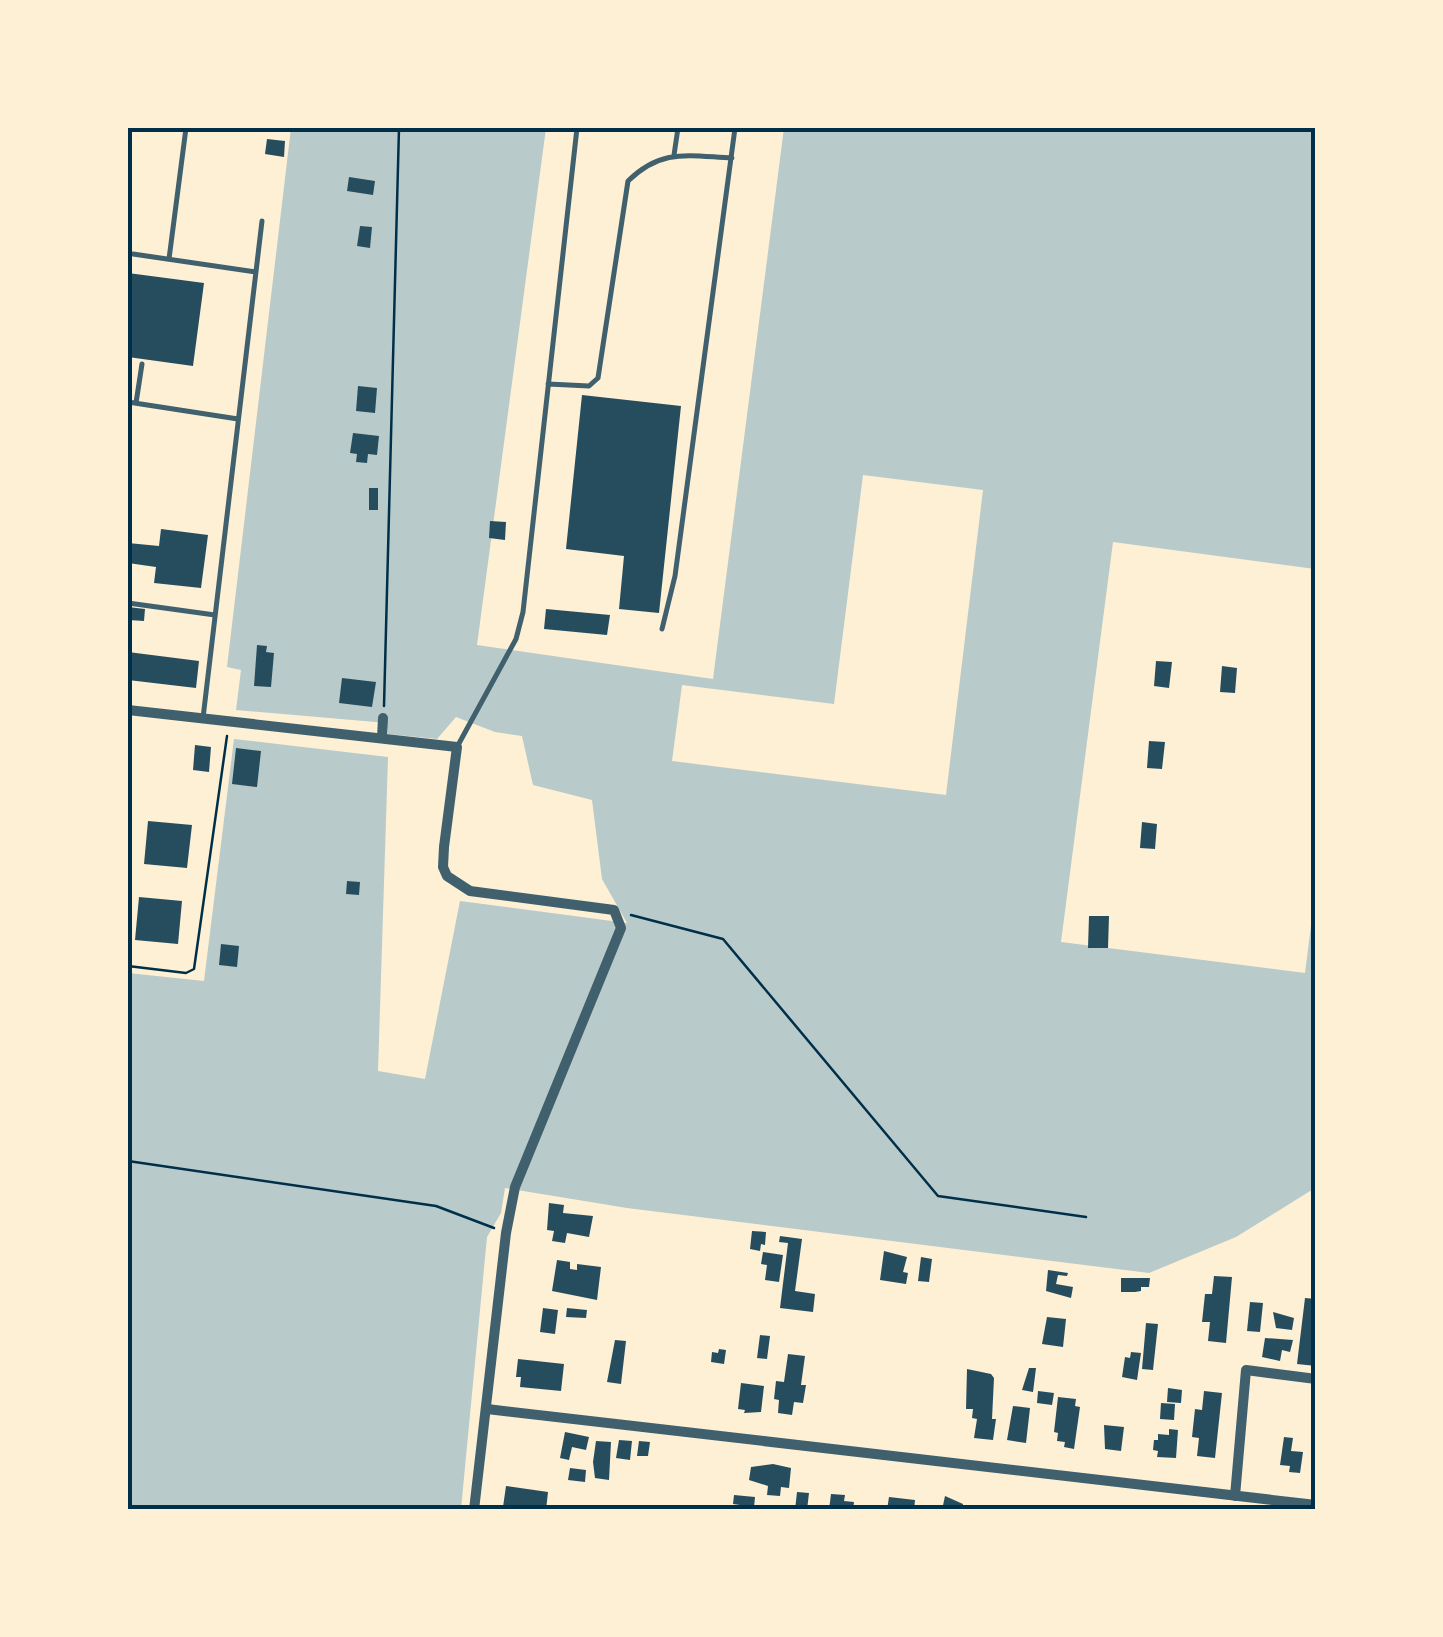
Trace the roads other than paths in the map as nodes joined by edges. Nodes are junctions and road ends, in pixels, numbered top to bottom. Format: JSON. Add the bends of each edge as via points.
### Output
{"nodes":[{"id":1,"x":186,"y":128,"type":"edge"},
{"id":2,"x":576,"y":128,"type":"edge"},
{"id":3,"x":678,"y":128,"type":"edge"},
{"id":4,"x":735,"y":128,"type":"edge"},
{"id":5,"x":674,"y":155,"type":"junction"},
{"id":6,"x":732,"y":158,"type":"junction"},
{"id":7,"x":262,"y":221,"type":"dead end"},
{"id":8,"x":133,"y":254,"type":"dead end"},
{"id":9,"x":169,"y":259,"type":"junction"},
{"id":10,"x":256,"y":272,"type":"junction"},
{"id":11,"x":142,"y":364,"type":"dead end"},
{"id":12,"x":548,"y":384,"type":"junction"},
{"id":13,"x":128,"y":402,"type":"edge"},
{"id":14,"x":136,"y":403,"type":"junction"},
{"id":15,"x":239,"y":419,"type":"junction"},
{"id":16,"x":128,"y":602,"type":"edge"},
{"id":17,"x":216,"y":615,"type":"junction"},
{"id":18,"x":662,"y":629,"type":"dead end"},
{"id":19,"x":128,"y":710,"type":"edge"},
{"id":20,"x":203,"y":718,"type":"junction"},
{"id":21,"x":383,"y":718,"type":"road end"},
{"id":22,"x":382,"y":738,"type":"junction"},
{"id":23,"x":457,"y":747,"type":"junction"},
{"id":24,"x":1316,"y":1379,"type":"edge"},
{"id":25,"x":486,"y":1409,"type":"junction"},
{"id":26,"x":1235,"y":1496,"type":"junction"},
{"id":27,"x":1316,"y":1505,"type":"edge"},
{"id":28,"x":474,"y":1510,"type":"edge"}],
"edges":[{"from":1,"to":9,"type":"lane"},
{"from":2,"to":12,"type":"lane"},
{"from":3,"to":5,"type":"lane"},
{"from":4,"to":6,"type":"lane"},
{"from":5,"to":6,"type":"lane"},
{"from":5,"to":12,"type":"lane","via":[[628,180],[598,378],[589,386]]},
{"from":6,"to":18,"type":"lane"},
{"from":7,"to":10,"type":"lane"},
{"from":8,"to":9,"type":"lane"},
{"from":9,"to":10,"type":"lane"},
{"from":10,"to":15,"type":"lane"},
{"from":11,"to":14,"type":"lane"},
{"from":12,"to":23,"type":"lane","via":[[523,612],[516,639]]},
{"from":13,"to":14,"type":"lane"},
{"from":14,"to":15,"type":"lane"},
{"from":15,"to":17,"type":"lane"},
{"from":16,"to":17,"type":"lane"},
{"from":17,"to":20,"type":"lane"},
{"from":19,"to":20,"type":"street"},
{"from":20,"to":22,"type":"street"},
{"from":21,"to":22,"type":"street"},
{"from":22,"to":23,"type":"street"},
{"from":23,"to":25,"type":"street","via":[[442,867],[447,876],[470,892],[614,910],[621,928],[515,1188]]},
{"from":24,"to":26,"type":"street","via":[[1246,1370]]},
{"from":25,"to":26,"type":"street"},
{"from":25,"to":28,"type":"street"},
{"from":26,"to":27,"type":"street"}]}
